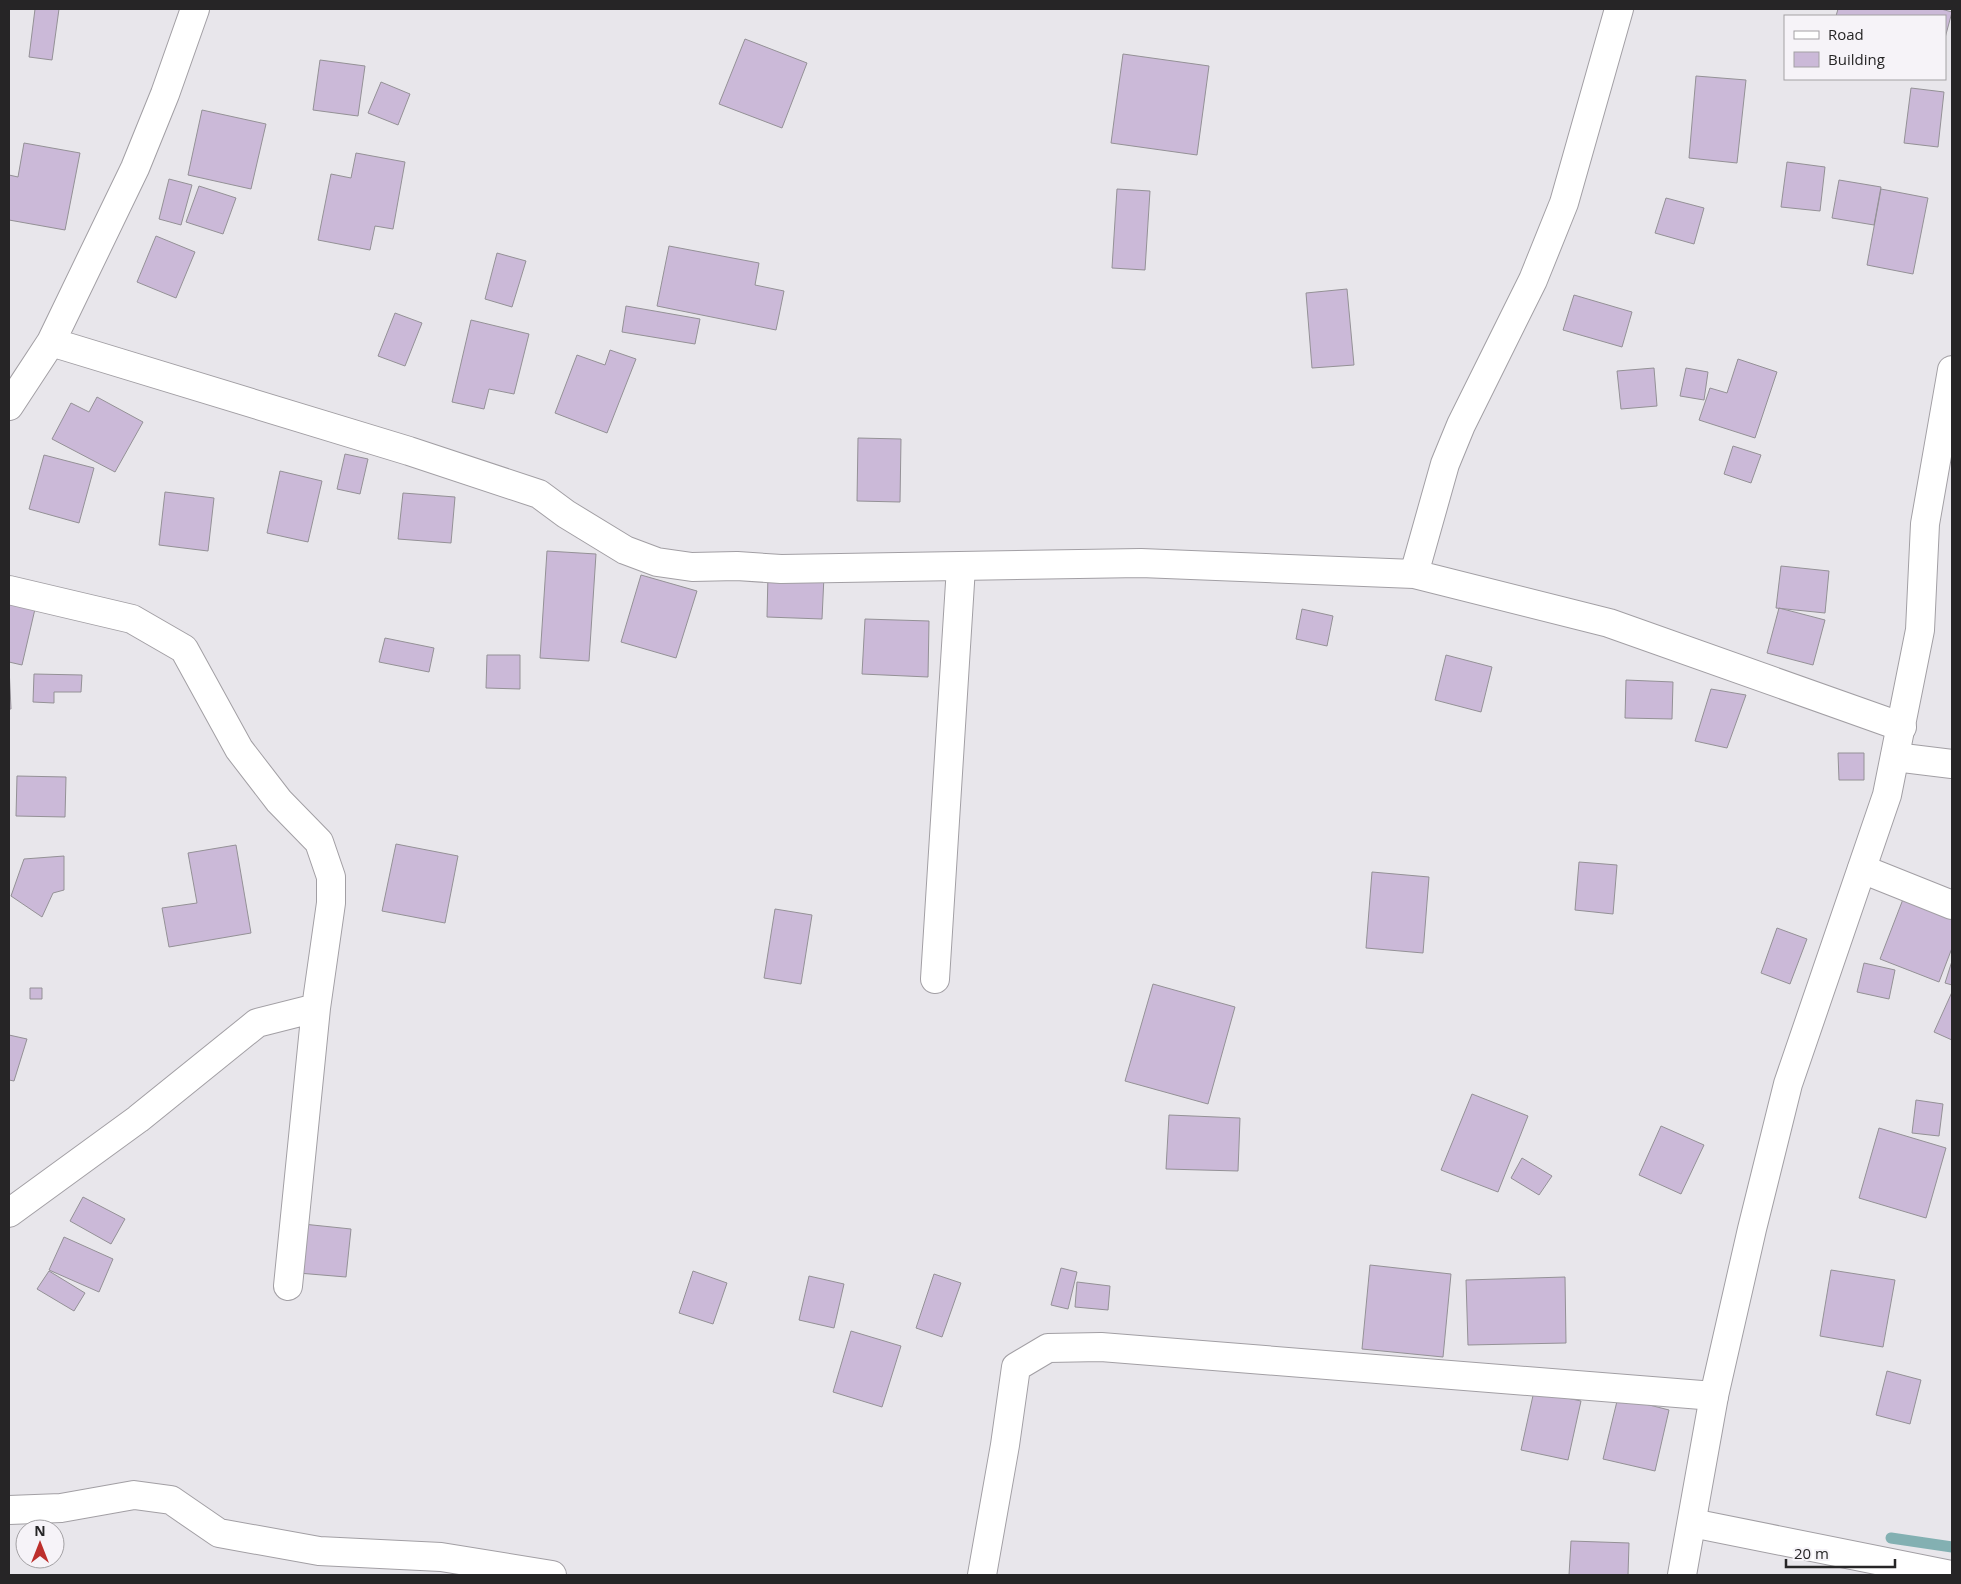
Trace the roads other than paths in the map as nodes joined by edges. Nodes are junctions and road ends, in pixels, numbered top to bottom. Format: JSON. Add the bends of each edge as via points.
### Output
{"nodes":[{"id":1,"x":195,"y":9,"type":"edge"},
{"id":2,"x":1619,"y":9,"type":"edge"},
{"id":3,"x":50,"y":342,"type":"junction"},
{"id":4,"x":1952,"y":370,"type":"edge"},
{"id":5,"x":9,"y":406,"type":"edge"},
{"id":6,"x":961,"y":567,"type":"junction"},
{"id":7,"x":1414,"y":574,"type":"junction"},
{"id":8,"x":9,"y":590,"type":"edge"},
{"id":9,"x":1902,"y":727,"type":"junction"},
{"id":10,"x":1895,"y":757,"type":"junction"},
{"id":11,"x":1952,"y":764,"type":"edge"},
{"id":12,"x":1862,"y":869,"type":"junction"},
{"id":13,"x":1952,"y":904,"type":"edge"},
{"id":14,"x":935,"y":980,"type":"dead end"},
{"id":15,"x":316,"y":1008,"type":"junction"},
{"id":16,"x":9,"y":1214,"type":"edge"},
{"id":17,"x":288,"y":1286,"type":"dead end"},
{"id":18,"x":1714,"y":1396,"type":"junction"},
{"id":19,"x":9,"y":1510,"type":"edge"},
{"id":20,"x":1692,"y":1523,"type":"junction"},
{"id":21,"x":552,"y":1575,"type":"edge"},
{"id":22,"x":982,"y":1575,"type":"edge"},
{"id":23,"x":1682,"y":1575,"type":"edge"},
{"id":24,"x":1951,"y":1575,"type":"edge"}],
"edges":[{"from":1,"to":3,"type":"street","via":[[136,168]]},
{"from":2,"to":7,"type":"street","via":[[1564,203],[1533,280],[1445,464]]},
{"from":3,"to":5,"type":"street"},
{"from":3,"to":6,"type":"street","via":[[539,494],[625,550],[657,562],[692,567]]},
{"from":4,"to":9,"type":"street","via":[[1925,524],[1920,630]]},
{"from":6,"to":7,"type":"street","via":[[1141,563]]},
{"from":6,"to":14,"type":"street"},
{"from":7,"to":9,"type":"street","via":[[1609,623]]},
{"from":8,"to":15,"type":"street","via":[[132,619],[184,649],[239,749],[278,801],[319,842],[331,877],[331,903]]},
{"from":9,"to":10,"type":"street"},
{"from":10,"to":11,"type":"street"},
{"from":10,"to":12,"type":"street","via":[[1887,795]]},
{"from":12,"to":13,"type":"street"},
{"from":12,"to":18,"type":"street","via":[[1788,1084]]},
{"from":15,"to":16,"type":"street","via":[[257,1022],[138,1119]]},
{"from":15,"to":17,"type":"street"},
{"from":18,"to":20,"type":"street"},
{"from":18,"to":22,"type":"street","via":[[1101,1347],[1048,1348],[1016,1367]]},
{"from":19,"to":21,"type":"street","via":[[61,1508],[134,1495],[171,1500],[219,1533],[319,1551],[441,1557]]},
{"from":20,"to":23,"type":"street"},
{"from":20,"to":24,"type":"street"}]}
